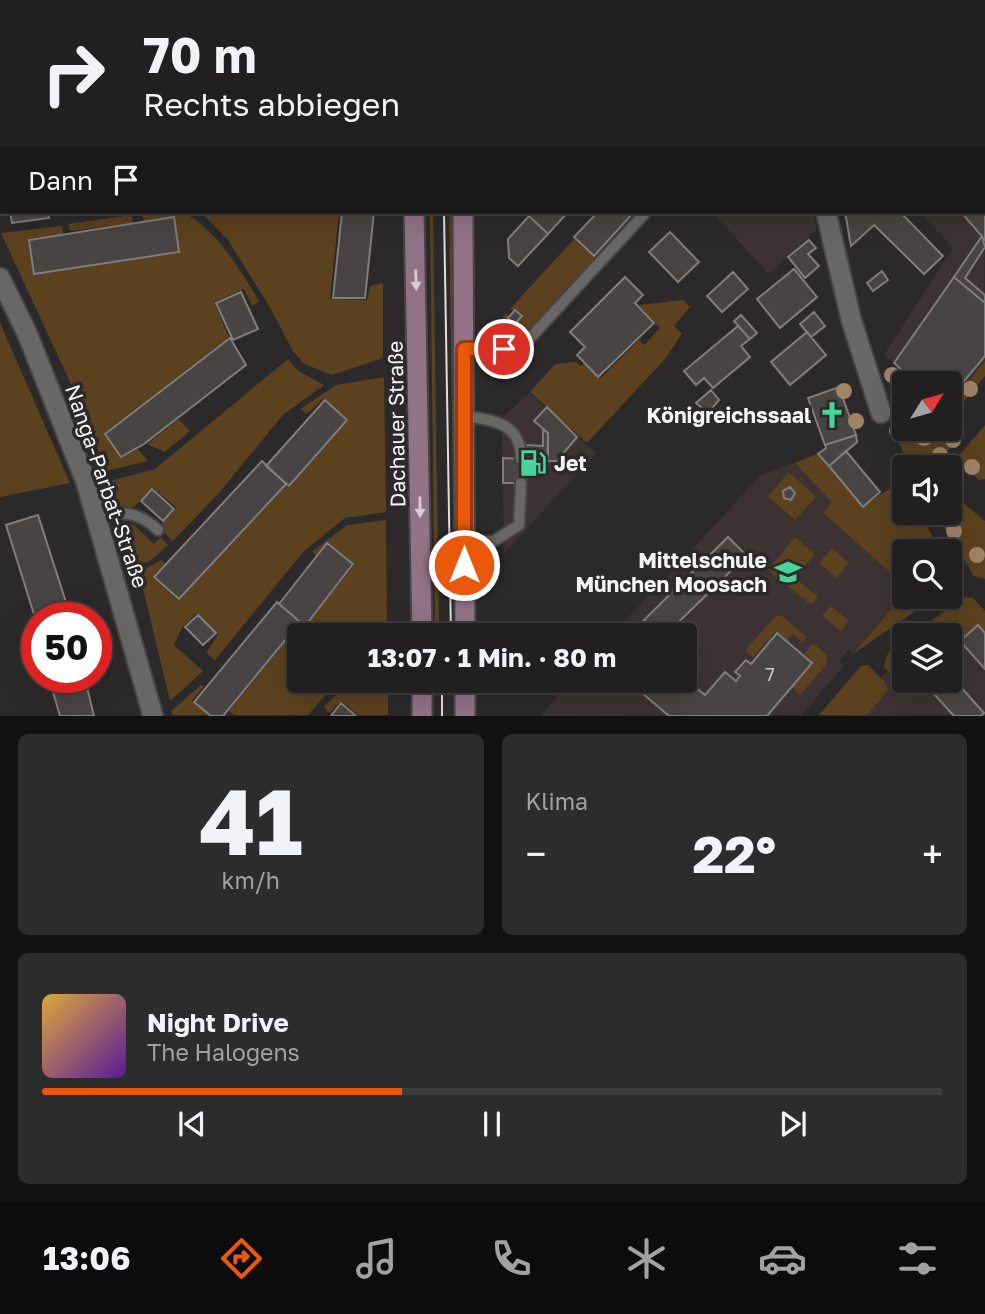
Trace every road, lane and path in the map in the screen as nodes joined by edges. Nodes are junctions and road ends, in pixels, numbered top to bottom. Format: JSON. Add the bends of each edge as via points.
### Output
{"nodes":[{"id":1,"x":414,"y":214,"type":"edge"},
{"id":2,"x":463,"y":214,"type":"edge"},
{"id":3,"x":644,"y":214,"type":"edge"},
{"id":4,"x":827,"y":214,"type":"edge"},
{"id":5,"x":0,"y":278,"type":"edge"},
{"id":6,"x":464,"y":349,"type":"junction"},
{"id":7,"x":881,"y":413,"type":"dead end"},
{"id":8,"x":464,"y":416,"type":"junction"},
{"id":9,"x":521,"y":459,"type":"dead end"},
{"id":10,"x":521,"y":483,"type":"dead end"},
{"id":11,"x":97,"y":517,"type":"junction"},
{"id":12,"x":158,"y":530,"type":"dead end"},
{"id":13,"x":464,"y":542,"type":"junction"},
{"id":14,"x":422,"y":623,"type":"edge"},
{"id":15,"x":465,"y":623,"type":"edge"},
{"id":16,"x":422,"y":693,"type":"edge"},
{"id":17,"x":465,"y":693,"type":"edge"},
{"id":18,"x":153,"y":716,"type":"edge"},
{"id":19,"x":422,"y":716,"type":"edge"},
{"id":20,"x":465,"y":716,"type":"edge"}],
"edges":[{"from":1,"to":14,"type":"main road","name":"Dachauer Straße","one_way":true},
{"from":2,"to":6,"type":"main road"},
{"from":3,"to":6,"type":"lane","via":[[520,349]]},
{"from":4,"to":7,"type":"street","via":[[851,319]]},
{"from":5,"to":11,"type":"street","name":"Nanga-Parbat-Straße","via":[[57,405]]},
{"from":6,"to":8,"type":"main road"},
{"from":8,"to":9,"type":"lane","via":[[505,425],[515,432]]},
{"from":8,"to":13,"type":"main road"},
{"from":10,"to":13,"type":"lane","via":[[519,525],[494,541]]},
{"from":11,"to":12,"type":"lane","via":[[115,512],[143,516]]},
{"from":11,"to":18,"type":"street","name":"Nanga-Parbat-Straße"},
{"from":13,"to":15,"type":"main road"},
{"from":16,"to":19,"type":"main road"},
{"from":17,"to":20,"type":"main road"}]}
